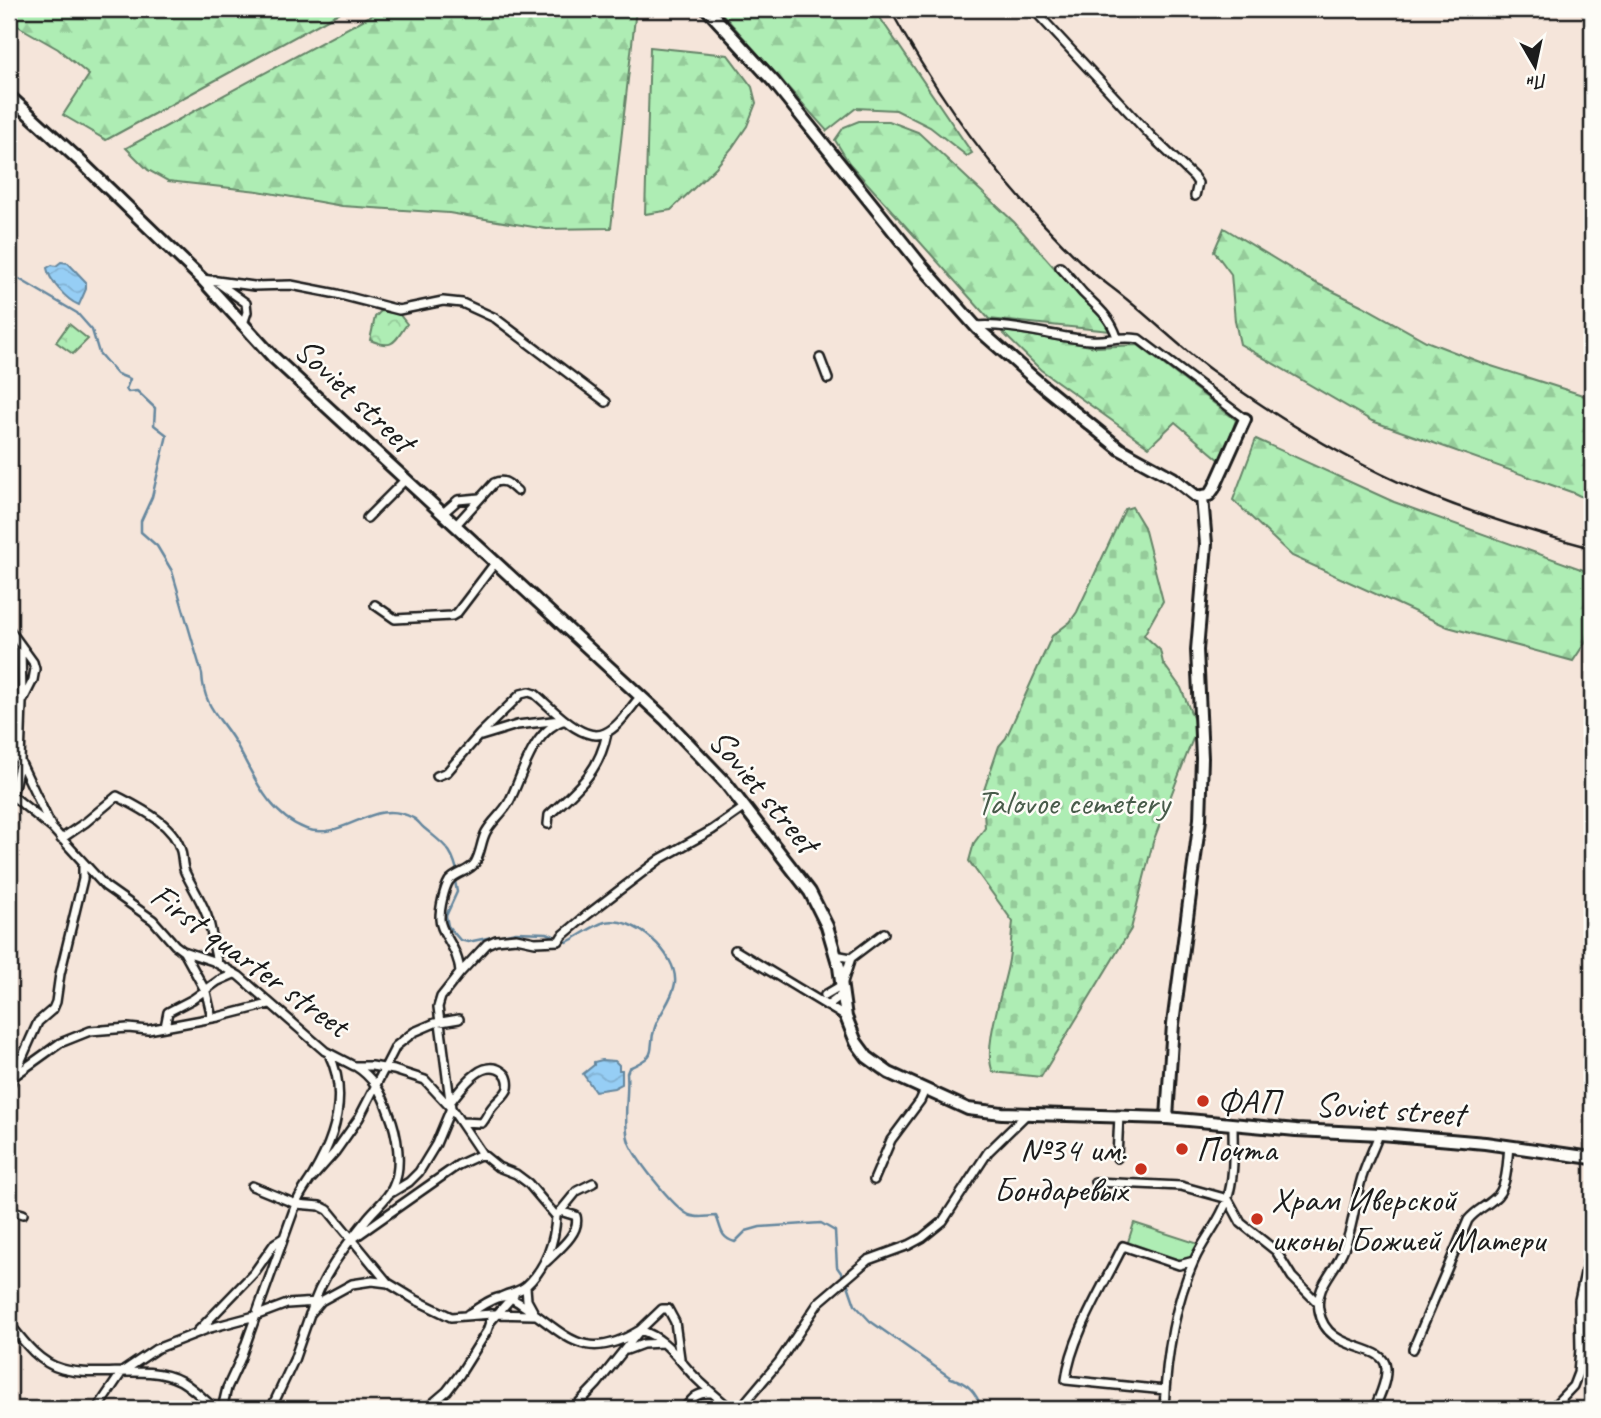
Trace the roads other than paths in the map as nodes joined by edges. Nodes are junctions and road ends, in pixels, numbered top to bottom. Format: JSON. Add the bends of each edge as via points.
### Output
{"nodes":[{"id":1,"x":707,"y":9,"type":"edge"},
{"id":2,"x":1033,"y":9,"type":"edge"},
{"id":3,"x":9,"y":96,"type":"edge"},
{"id":4,"x":1195,"y":196,"type":"dead end"},
{"id":5,"x":1060,"y":267,"type":"dead end"},
{"id":6,"x":202,"y":279,"type":"junction"},
{"id":7,"x":214,"y":279,"type":"junction"},
{"id":8,"x":249,"y":285,"type":"junction"},
{"id":9,"x":241,"y":298,"type":"junction"},
{"id":10,"x":243,"y":324,"type":"junction"},
{"id":11,"x":975,"y":326,"type":"junction"},
{"id":12,"x":1117,"y":337,"type":"junction"},
{"id":13,"x":820,"y":358,"type":"dead end"},
{"id":14,"x":828,"y":379,"type":"dead end"},
{"id":15,"x":606,"y":402,"type":"dead end"},
{"id":16,"x":1244,"y":419,"type":"joint"},
{"id":17,"x":405,"y":480,"type":"junction"},
{"id":18,"x":517,"y":491,"type":"dead end"},
{"id":19,"x":1202,"y":497,"type":"junction"},
{"id":20,"x":479,"y":498,"type":"junction"},
{"id":21,"x":442,"y":514,"type":"junction"},
{"id":22,"x":367,"y":518,"type":"dead end"},
{"id":23,"x":455,"y":526,"type":"junction"},
{"id":24,"x":495,"y":563,"type":"junction"},
{"id":25,"x":375,"y":605,"type":"dead end"},
{"id":26,"x":9,"y":629,"type":"edge"},
{"id":27,"x":20,"y":645,"type":"junction"},
{"id":28,"x":640,"y":697,"type":"junction"},
{"id":29,"x":22,"y":702,"type":"junction"},
{"id":30,"x":21,"y":714,"type":"junction"},
{"id":31,"x":565,"y":720,"type":"junction"},
{"id":32,"x":9,"y":724,"type":"edge"},
{"id":33,"x":607,"y":733,"type":"junction"},
{"id":34,"x":477,"y":738,"type":"junction"},
{"id":35,"x":9,"y":747,"type":"edge"},
{"id":36,"x":20,"y":761,"type":"junction"},
{"id":37,"x":437,"y":776,"type":"dead end"},
{"id":38,"x":10,"y":794,"type":"edge"},
{"id":39,"x":745,"y":807,"type":"junction"},
{"id":40,"x":548,"y":824,"type":"dead end"},
{"id":41,"x":52,"y":828,"type":"junction"},
{"id":42,"x":61,"y":839,"type":"junction"},
{"id":43,"x":82,"y":864,"type":"junction"},
{"id":44,"x":884,"y":933,"type":"dead end"},
{"id":45,"x":735,"y":950,"type":"dead end"},
{"id":46,"x":183,"y":951,"type":"junction"},
{"id":47,"x":835,"y":955,"type":"junction"},
{"id":48,"x":851,"y":958,"type":"junction"},
{"id":49,"x":219,"y":964,"type":"junction"},
{"id":50,"x":460,"y":972,"type":"junction"},
{"id":51,"x":234,"y":974,"type":"junction"},
{"id":52,"x":842,"y":990,"type":"junction"},
{"id":53,"x":205,"y":991,"type":"junction"},
{"id":54,"x":825,"y":995,"type":"dead end"},
{"id":55,"x":270,"y":1004,"type":"junction"},
{"id":56,"x":827,"y":1006,"type":"junction"},
{"id":57,"x":846,"y":1017,"type":"junction"},
{"id":58,"x":212,"y":1018,"type":"junction"},
{"id":59,"x":459,"y":1018,"type":"dead end"},
{"id":60,"x":439,"y":1023,"type":"junction"},
{"id":61,"x":165,"y":1027,"type":"junction"},
{"id":62,"x":329,"y":1054,"type":"junction"},
{"id":63,"x":355,"y":1066,"type":"junction"},
{"id":64,"x":386,"y":1069,"type":"junction"},
{"id":65,"x":14,"y":1076,"type":"junction"},
{"id":66,"x":376,"y":1085,"type":"junction"},
{"id":67,"x":9,"y":1087,"type":"edge"},
{"id":68,"x":925,"y":1090,"type":"junction"},
{"id":69,"x":452,"y":1104,"type":"junction"},
{"id":70,"x":1028,"y":1113,"type":"junction"},
{"id":71,"x":1119,"y":1115,"type":"junction"},
{"id":72,"x":1167,"y":1118,"type":"junction"},
{"id":73,"x":463,"y":1122,"type":"junction"},
{"id":74,"x":1233,"y":1124,"type":"junction"},
{"id":75,"x":1379,"y":1134,"type":"junction"},
{"id":76,"x":1509,"y":1146,"type":"junction"},
{"id":77,"x":482,"y":1154,"type":"junction"},
{"id":78,"x":1117,"y":1158,"type":"dead end"},
{"id":79,"x":1592,"y":1158,"type":"edge"},
{"id":80,"x":312,"y":1178,"type":"junction"},
{"id":81,"x":874,"y":1180,"type":"dead end"},
{"id":82,"x":1095,"y":1182,"type":"dead end"},
{"id":83,"x":593,"y":1183,"type":"dead end"},
{"id":84,"x":252,"y":1186,"type":"dead end"},
{"id":85,"x":389,"y":1194,"type":"junction"},
{"id":86,"x":1227,"y":1199,"type":"junction"},
{"id":87,"x":296,"y":1203,"type":"junction"},
{"id":88,"x":9,"y":1210,"type":"edge"},
{"id":89,"x":23,"y":1214,"type":"dead end"},
{"id":90,"x":558,"y":1214,"type":"junction"},
{"id":91,"x":283,"y":1238,"type":"junction"},
{"id":92,"x":353,"y":1239,"type":"junction"},
{"id":93,"x":1592,"y":1241,"type":"edge"},
{"id":94,"x":1194,"y":1261,"type":"junction"},
{"id":95,"x":543,"y":1265,"type":"junction"},
{"id":96,"x":388,"y":1283,"type":"junction"},
{"id":97,"x":526,"y":1287,"type":"junction"},
{"id":98,"x":514,"y":1295,"type":"junction"},
{"id":99,"x":1315,"y":1295,"type":"junction"},
{"id":100,"x":317,"y":1301,"type":"junction"},
{"id":101,"x":496,"y":1314,"type":"junction"},
{"id":102,"x":534,"y":1315,"type":"junction"},
{"id":103,"x":255,"y":1316,"type":"junction"},
{"id":104,"x":465,"y":1316,"type":"junction"},
{"id":105,"x":9,"y":1324,"type":"edge"},
{"id":106,"x":640,"y":1330,"type":"junction"},
{"id":107,"x":195,"y":1334,"type":"junction"},
{"id":108,"x":663,"y":1343,"type":"junction"},
{"id":109,"x":1413,"y":1349,"type":"dead end"},
{"id":110,"x":624,"y":1351,"type":"junction"},
{"id":111,"x":680,"y":1358,"type":"junction"},
{"id":112,"x":122,"y":1372,"type":"junction"},
{"id":113,"x":1165,"y":1390,"type":"junction"},
{"id":114,"x":711,"y":1393,"type":"junction"},
{"id":115,"x":747,"y":1400,"type":"junction"},
{"id":116,"x":730,"y":1408,"type":"edge"},
{"id":117,"x":97,"y":1409,"type":"edge"},
{"id":118,"x":215,"y":1409,"type":"edge"},
{"id":119,"x":222,"y":1409,"type":"edge"},
{"id":120,"x":271,"y":1409,"type":"edge"},
{"id":121,"x":426,"y":1409,"type":"edge"},
{"id":122,"x":573,"y":1409,"type":"edge"},
{"id":123,"x":684,"y":1409,"type":"edge"},
{"id":124,"x":743,"y":1409,"type":"edge"},
{"id":125,"x":1164,"y":1409,"type":"edge"},
{"id":126,"x":1374,"y":1409,"type":"edge"},
{"id":127,"x":1551,"y":1409,"type":"edge"}],
"edges":[{"from":1,"to":11,"type":"main road","via":[[774,82]]},
{"from":2,"to":4,"type":"street","via":[[1194,177],[1198,183]]},
{"from":3,"to":6,"type":"main road","name":"Soviet street"},
{"from":5,"to":12,"type":"street","via":[[1101,309]]},
{"from":6,"to":7,"type":"street"},
{"from":6,"to":10,"type":"main road","name":"Soviet street"},
{"from":7,"to":8,"type":"street"},
{"from":7,"to":9,"type":"street"},
{"from":8,"to":9,"type":"street"},
{"from":8,"to":15,"type":"street","via":[[291,285],[398,310],[443,301],[462,303],[495,318]]},
{"from":9,"to":10,"type":"street","via":[[247,312]]},
{"from":10,"to":17,"type":"main road","name":"Soviet street"},
{"from":11,"to":12,"type":"street","via":[[996,324],[1093,340]]},
{"from":11,"to":19,"type":"main road","via":[[1120,449]]},
{"from":12,"to":16,"type":"street","via":[[1145,343]]},
{"from":13,"to":14,"type":"street"},
{"from":16,"to":19,"type":"main road","via":[[1214,488]]},
{"from":17,"to":21,"type":"main road","name":"Soviet street"},
{"from":17,"to":22,"type":"street"},
{"from":18,"to":20,"type":"street","via":[[500,480]]},
{"from":19,"to":72,"type":"main road","via":[[1206,544],[1197,650],[1200,819],[1173,1024]]},
{"from":20,"to":21,"type":"street","via":[[458,500]]},
{"from":20,"to":23,"type":"street"},
{"from":21,"to":23,"type":"main road","name":"Soviet street"},
{"from":23,"to":24,"type":"main road","name":"Soviet street"},
{"from":24,"to":25,"type":"street","via":[[452,616],[395,619]]},
{"from":24,"to":28,"type":"main road","name":"Soviet street"},
{"from":26,"to":27,"type":"street","name":"First quarter street"},
{"from":27,"to":29,"type":"street"},
{"from":27,"to":29,"type":"street","name":"First quarter street","via":[[35,669]]},
{"from":28,"to":33,"type":"street"},
{"from":28,"to":39,"type":"main road","name":"Soviet street"},
{"from":29,"to":30,"type":"street","name":"First quarter street"},
{"from":30,"to":32,"type":"street"},
{"from":30,"to":36,"type":"street","name":"First quarter street"},
{"from":31,"to":33,"type":"street","via":[[583,733]]},
{"from":31,"to":34,"type":"street","via":[[517,724]]},
{"from":31,"to":34,"type":"street","via":[[529,692],[506,707]]},
{"from":31,"to":50,"type":"street","via":[[557,722],[522,767],[472,868],[450,880],[440,919],[457,954]]},
{"from":33,"to":40,"type":"street","via":[[592,774],[549,815]]},
{"from":34,"to":37,"type":"street","via":[[447,772]]},
{"from":35,"to":36,"type":"street","name":"First quarter street"},
{"from":36,"to":38,"type":"street","name":"First quarter street"},
{"from":36,"to":41,"type":"street","name":"First quarter street"},
{"from":38,"to":41,"type":"street","name":"First quarter street"},
{"from":39,"to":47,"type":"main road","name":"Soviet street","via":[[810,892]]},
{"from":39,"to":50,"type":"street","via":[[660,859],[561,939],[496,940]]},
{"from":41,"to":42,"type":"street","name":"First quarter street"},
{"from":42,"to":43,"type":"street","name":"First quarter street"},
{"from":42,"to":49,"type":"street","via":[[117,796],[156,820],[175,837],[185,872],[209,923]]},
{"from":43,"to":46,"type":"street","name":"First quarter street","via":[[105,887],[153,920]]},
{"from":43,"to":65,"type":"street","via":[[57,1002],[38,1023]]},
{"from":44,"to":48,"type":"street"},
{"from":45,"to":56,"type":"street"},
{"from":46,"to":49,"type":"street","name":"First quarter street"},
{"from":46,"to":53,"type":"street"},
{"from":47,"to":48,"type":"street"},
{"from":47,"to":52,"type":"main road","name":"Soviet street"},
{"from":48,"to":52,"type":"street"},
{"from":49,"to":51,"type":"street","name":"First quarter street"},
{"from":50,"to":60,"type":"street","via":[[441,997]]},
{"from":51,"to":53,"type":"street"},
{"from":51,"to":55,"type":"street","name":"First quarter street"},
{"from":52,"to":54,"type":"street"},
{"from":52,"to":56,"type":"street"},
{"from":52,"to":57,"type":"main road","name":"Soviet street"},
{"from":53,"to":58,"type":"street"},
{"from":53,"to":61,"type":"street","via":[[168,1012]]},
{"from":55,"to":58,"type":"street"},
{"from":55,"to":62,"type":"street","name":"First quarter street"},
{"from":56,"to":57,"type":"street"},
{"from":57,"to":68,"type":"main road","name":"Soviet street","via":[[867,1057],[888,1073]]},
{"from":58,"to":61,"type":"street"},
{"from":59,"to":60,"type":"street"},
{"from":60,"to":64,"type":"street","via":[[414,1032],[396,1046]]},
{"from":60,"to":69,"type":"street"},
{"from":61,"to":65,"type":"street","via":[[76,1035]]},
{"from":62,"to":63,"type":"street","name":"First quarter street"},
{"from":62,"to":80,"type":"street","via":[[339,1078],[340,1105]]},
{"from":63,"to":64,"type":"street","name":"First quarter street"},
{"from":63,"to":66,"type":"street"},
{"from":64,"to":66,"type":"street"},
{"from":64,"to":69,"type":"street","name":"First quarter street","via":[[425,1080]]},
{"from":65,"to":67,"type":"street"},
{"from":66,"to":80,"type":"street","via":[[346,1137]]},
{"from":66,"to":85,"type":"street","via":[[395,1132],[397,1172]]},
{"from":68,"to":70,"type":"main road","name":"Soviet street","via":[[968,1109]]},
{"from":68,"to":81,"type":"street","via":[[891,1140]]},
{"from":69,"to":73,"type":"street","name":"First quarter street"},
{"from":69,"to":73,"type":"street","via":[[483,1068],[494,1068],[509,1080],[508,1090],[482,1123]]},
{"from":69,"to":85,"type":"street","via":[[419,1172]]},
{"from":70,"to":71,"type":"main road","name":"Soviet street"},
{"from":70,"to":115,"type":"street","via":[[989,1152],[943,1221],[922,1238],[868,1259],[819,1302],[779,1363]]},
{"from":71,"to":72,"type":"main road","name":"Soviet street"},
{"from":71,"to":78,"type":"street"},
{"from":72,"to":74,"type":"main road","name":"Soviet street"},
{"from":73,"to":77,"type":"street","name":"First quarter street"},
{"from":74,"to":75,"type":"main road","name":"Soviet street"},
{"from":74,"to":86,"type":"street"},
{"from":75,"to":76,"type":"main road","name":"Soviet street"},
{"from":75,"to":99,"type":"street","via":[[1360,1183],[1347,1241]]},
{"from":76,"to":79,"type":"main road","name":"Soviet street"},
{"from":76,"to":109,"type":"street","via":[[1502,1192],[1468,1220]]},
{"from":77,"to":90,"type":"street","name":"First quarter street","via":[[528,1183]]},
{"from":77,"to":92,"type":"street","via":[[458,1165]]},
{"from":80,"to":87,"type":"street"},
{"from":82,"to":86,"type":"street","via":[[1181,1186]]},
{"from":83,"to":90,"type":"street","via":[[577,1191]]},
{"from":84,"to":87,"type":"street"},
{"from":85,"to":92,"type":"street"},
{"from":86,"to":94,"type":"street"},
{"from":86,"to":99,"type":"street","via":[[1241,1223],[1276,1251],[1292,1277]]},
{"from":87,"to":91,"type":"street"},
{"from":87,"to":92,"type":"street","via":[[328,1210]]},
{"from":88,"to":89,"type":"street"},
{"from":90,"to":95,"type":"street"},
{"from":90,"to":95,"type":"street","name":"First quarter street","via":[[576,1216],[578,1222]]},
{"from":91,"to":103,"type":"street"},
{"from":91,"to":107,"type":"street"},
{"from":92,"to":96,"type":"street"},
{"from":92,"to":100,"type":"street"},
{"from":93,"to":127,"type":"street","via":[[1579,1300],[1578,1373],[1573,1386]]},
{"from":94,"to":113,"type":"street","via":[[1171,1341]]},
{"from":94,"to":113,"type":"street","via":[[1179,1265],[1123,1246],[1077,1341],[1066,1380]]},
{"from":95,"to":97,"type":"street"},
{"from":96,"to":100,"type":"street","via":[[352,1284]]},
{"from":96,"to":104,"type":"street","via":[[437,1311]]},
{"from":97,"to":98,"type":"street"},
{"from":97,"to":102,"type":"street"},
{"from":98,"to":101,"type":"street"},
{"from":98,"to":102,"type":"street"},
{"from":98,"to":104,"type":"street","via":[[500,1297]]},
{"from":99,"to":126,"type":"street","via":[[1332,1336],[1378,1354],[1384,1361],[1385,1376]]},
{"from":100,"to":103,"type":"street","via":[[287,1304]]},
{"from":100,"to":120,"type":"street"},
{"from":101,"to":102,"type":"street"},
{"from":101,"to":104,"type":"street"},
{"from":101,"to":121,"type":"street","via":[[460,1374]]},
{"from":102,"to":106,"type":"street","via":[[568,1339],[598,1345],[624,1340]]},
{"from":103,"to":107,"type":"street"},
{"from":103,"to":119,"type":"street"},
{"from":105,"to":112,"type":"street","via":[[44,1360],[61,1369]]},
{"from":106,"to":108,"type":"street","via":[[656,1335]]},
{"from":106,"to":110,"type":"street"},
{"from":106,"to":111,"type":"street","via":[[662,1309],[668,1310],[676,1322]]},
{"from":107,"to":112,"type":"street","via":[[156,1349]]},
{"from":108,"to":110,"type":"street"},
{"from":108,"to":111,"type":"street"},
{"from":110,"to":122,"type":"street"},
{"from":111,"to":114,"type":"street"},
{"from":112,"to":117,"type":"street"},
{"from":112,"to":118,"type":"street","via":[[180,1381]]},
{"from":113,"to":125,"type":"street"},
{"from":114,"to":116,"type":"street"},
{"from":114,"to":123,"type":"street","via":[[695,1395]]},
{"from":115,"to":116,"type":"street"},
{"from":115,"to":124,"type":"street"}]}
